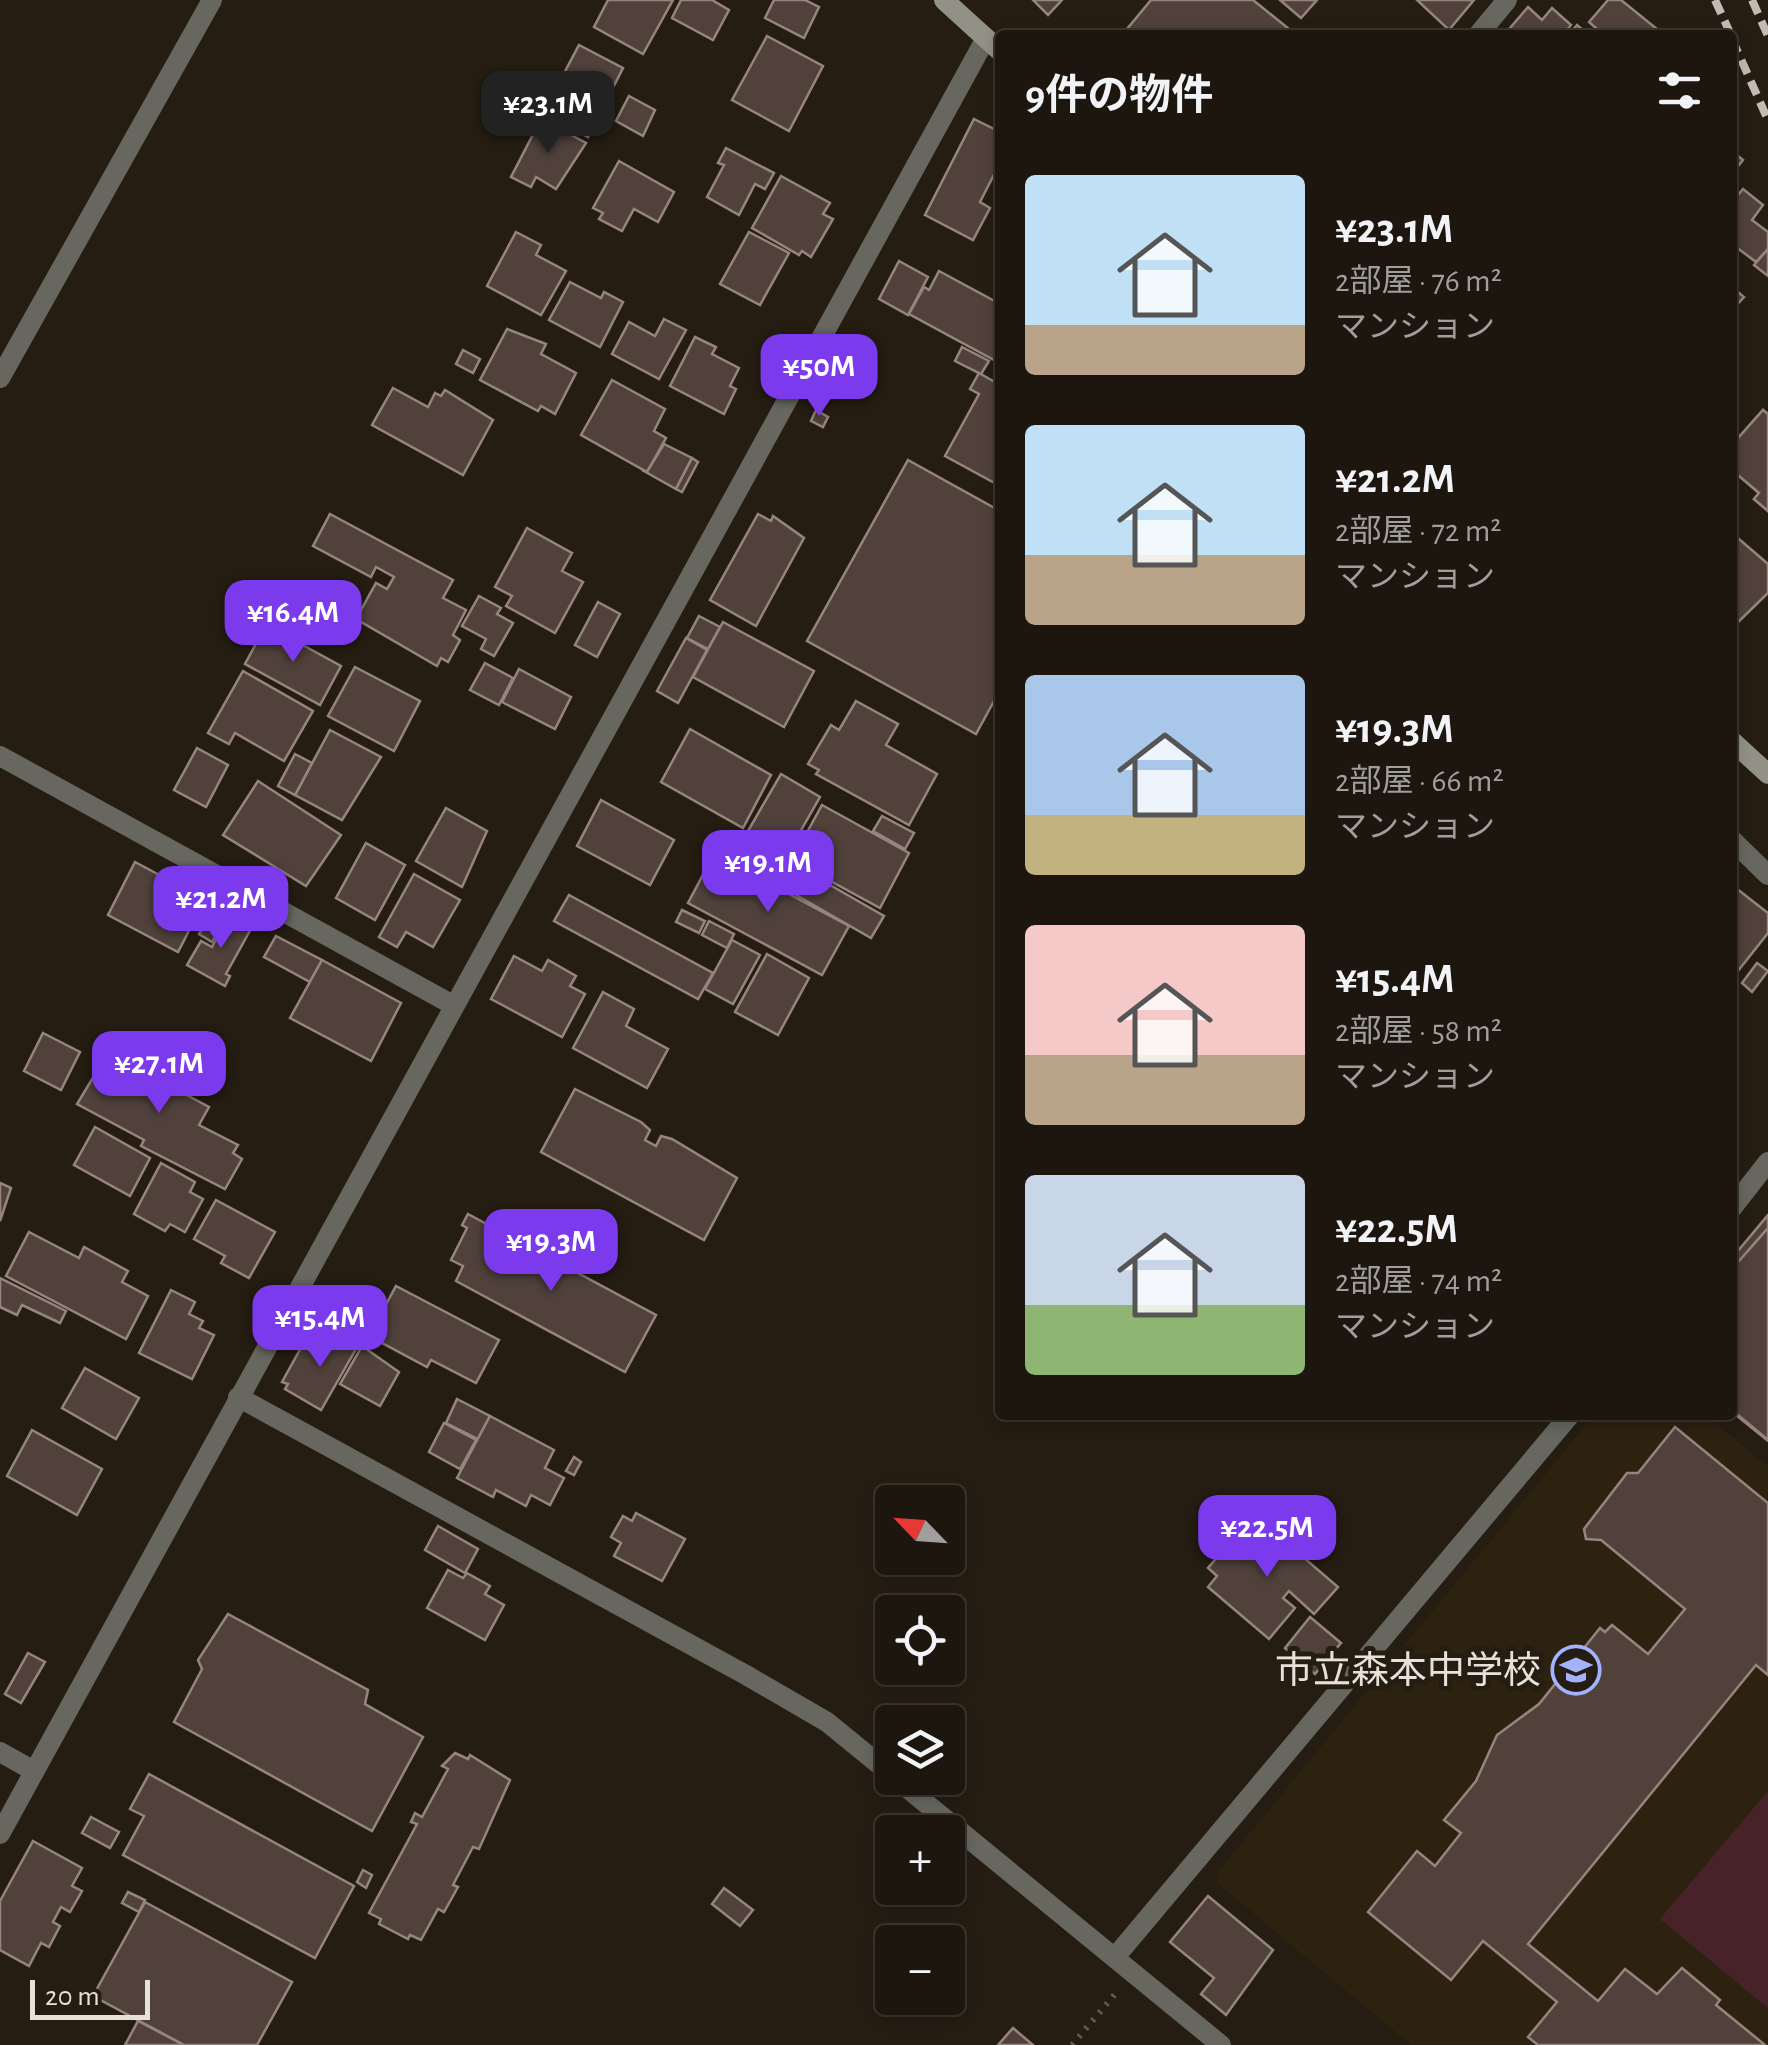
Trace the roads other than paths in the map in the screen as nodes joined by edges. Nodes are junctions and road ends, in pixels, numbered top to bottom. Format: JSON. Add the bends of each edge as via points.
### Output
{"nodes":[{"id":1,"x":212,"y":0,"type":"edge"},
{"id":2,"x":944,"y":0,"type":"edge"},
{"id":3,"x":1507,"y":0,"type":"edge"},
{"id":4,"x":1482,"y":30,"type":"edge"},
{"id":5,"x":993,"y":45,"type":"edge"},
{"id":6,"x":0,"y":378,"type":"edge"},
{"id":7,"x":1737,"y":746,"type":"edge"},
{"id":8,"x":0,"y":756,"type":"edge"},
{"id":9,"x":1768,"y":774,"type":"edge"},
{"id":10,"x":1737,"y":845,"type":"edge"},
{"id":11,"x":1768,"y":875,"type":"edge"},
{"id":12,"x":453,"y":1005,"type":"junction"},
{"id":13,"x":1768,"y":1162,"type":"edge"},
{"id":14,"x":1737,"y":1202,"type":"edge"},
{"id":15,"x":238,"y":1397,"type":"junction"},
{"id":16,"x":1566,"y":1420,"type":"edge"},
{"id":17,"x":0,"y":1752,"type":"edge"},
{"id":18,"x":875,"y":1761,"type":"edge"},
{"id":19,"x":34,"y":1771,"type":"junction"},
{"id":20,"x":917,"y":1795,"type":"edge"},
{"id":21,"x":0,"y":1834,"type":"edge"},
{"id":22,"x":1116,"y":1956,"type":"junction"},
{"id":23,"x":1221,"y":2045,"type":"edge"}],
"edges":[{"from":1,"to":6,"type":"street"},
{"from":2,"to":5,"type":"main road"},
{"from":3,"to":4,"type":"street"},
{"from":5,"to":12,"type":"street"},
{"from":7,"to":9,"type":"main road"},
{"from":8,"to":12,"type":"street"},
{"from":10,"to":11,"type":"street"},
{"from":12,"to":15,"type":"street"},
{"from":13,"to":14,"type":"street"},
{"from":15,"to":18,"type":"street","via":[[746,1675],[827,1722]]},
{"from":15,"to":19,"type":"street"},
{"from":16,"to":22,"type":"street"},
{"from":17,"to":19,"type":"street"},
{"from":19,"to":21,"type":"street"},
{"from":20,"to":22,"type":"street"},
{"from":22,"to":23,"type":"street"}]}
